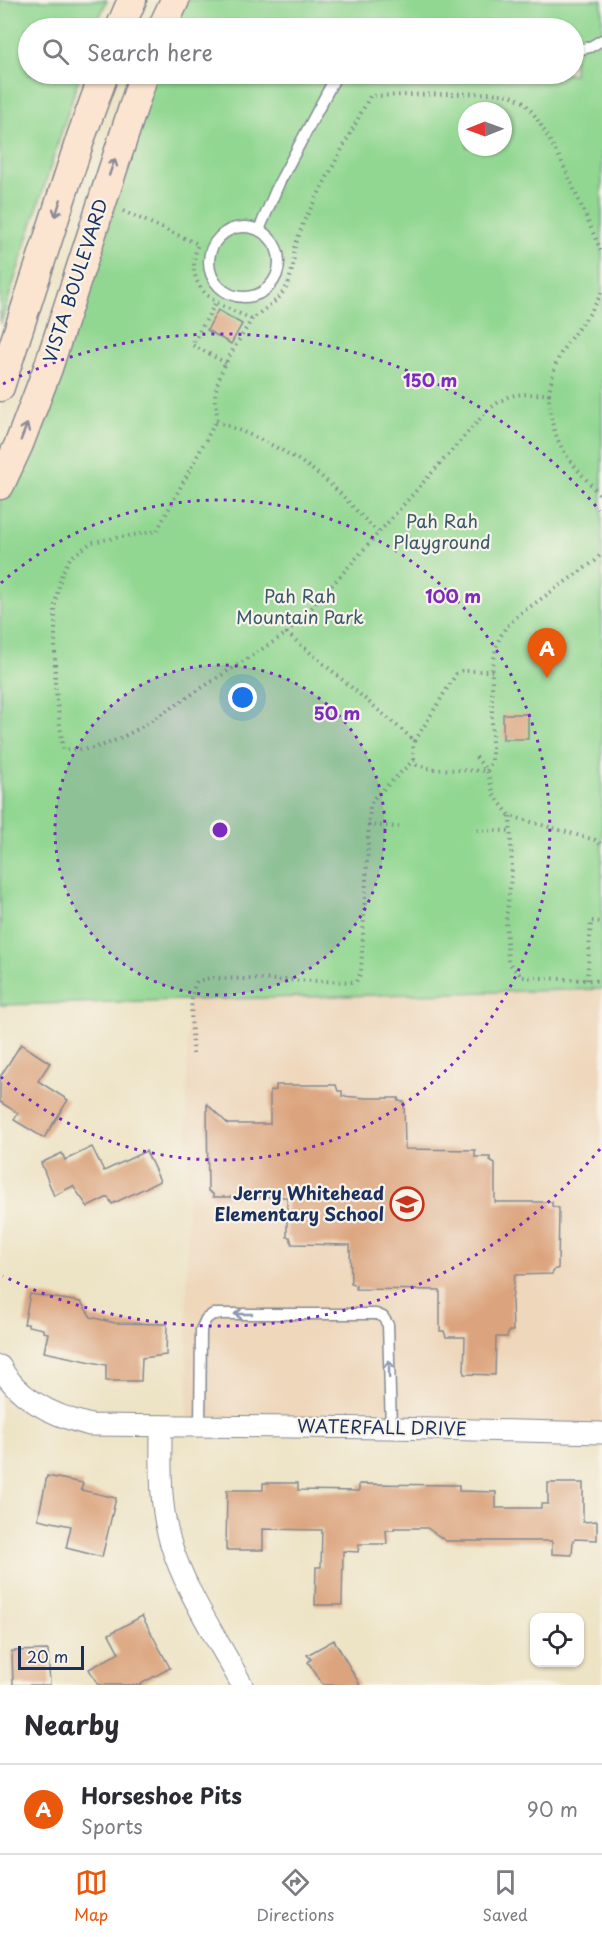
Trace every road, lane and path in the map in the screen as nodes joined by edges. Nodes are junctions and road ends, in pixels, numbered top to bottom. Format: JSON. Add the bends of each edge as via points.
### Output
{"nodes":[{"id":1,"x":132,"y":0,"type":"edge"},
{"id":2,"x":175,"y":0,"type":"edge"},
{"id":3,"x":124,"y":18,"type":"edge"},
{"id":4,"x":167,"y":18,"type":"edge"},
{"id":5,"x":602,"y":40,"type":"edge"},
{"id":6,"x":584,"y":48,"type":"edge"},
{"id":7,"x":100,"y":84,"type":"edge"},
{"id":8,"x":141,"y":84,"type":"edge"},
{"id":9,"x":332,"y":84,"type":"edge"},
{"id":10,"x":121,"y":210,"type":"dead end"},
{"id":11,"x":259,"y":230,"type":"junction"},
{"id":12,"x":602,"y":253,"type":"edge"},
{"id":13,"x":602,"y":290,"type":"edge"},
{"id":14,"x":215,"y":304,"type":"junction"},
{"id":15,"x":252,"y":319,"type":"junction"},
{"id":16,"x":226,"y":363,"type":"junction"},
{"id":17,"x":0,"y":387,"type":"edge"},
{"id":18,"x":549,"y":394,"type":"junction"},
{"id":19,"x":216,"y":421,"type":"junction"},
{"id":20,"x":0,"y":485,"type":"edge"},
{"id":21,"x":602,"y":497,"type":"edge"},
{"id":22,"x":378,"y":532,"type":"junction"},
{"id":23,"x":602,"y":553,"type":"edge"},
{"id":24,"x":287,"y":633,"type":"junction"},
{"id":25,"x":492,"y":671,"type":"junction"},
{"id":26,"x":415,"y":741,"type":"junction"},
{"id":27,"x":476,"y":756,"type":"dead end"},
{"id":28,"x":414,"y":760,"type":"junction"},
{"id":29,"x":487,"y":771,"type":"junction"},
{"id":30,"x":510,"y":816,"type":"junction"},
{"id":31,"x":368,"y":825,"type":"junction"},
{"id":32,"x":399,"y":827,"type":"dead end"},
{"id":33,"x":477,"y":830,"type":"dead end"},
{"id":34,"x":511,"y":831,"type":"junction"},
{"id":35,"x":602,"y":845,"type":"edge"},
{"id":36,"x":602,"y":922,"type":"edge"},
{"id":37,"x":587,"y":980,"type":"junction"},
{"id":38,"x":602,"y":981,"type":"edge"},
{"id":39,"x":193,"y":1054,"type":"dead end"},
{"id":40,"x":0,"y":1366,"type":"edge"},
{"id":41,"x":161,"y":1426,"type":"junction"},
{"id":42,"x":200,"y":1426,"type":"junction"},
{"id":43,"x":391,"y":1428,"type":"junction"},
{"id":44,"x":602,"y":1433,"type":"edge"},
{"id":45,"x":242,"y":1685,"type":"edge"}],
"edges":[{"from":1,"to":3,"type":"main road"},
{"from":2,"to":4,"type":"main road"},
{"from":5,"to":6,"type":"lane"},
{"from":7,"to":17,"type":"main road","one_way":true},
{"from":20,"to":8,"type":"main road","name":"VISTA BOULEVARD","one_way":true,"via":[[48,368]]},
{"from":9,"to":11,"type":"lane","via":[[279,183]]},
{"from":10,"to":14,"type":"path","via":[[198,244],[198,281]]},
{"from":11,"to":11,"type":"lane","via":[[248,227],[226,232],[211,249],[210,271],[214,281],[231,295],[242,298],[265,291],[279,271],[276,247]]},
{"from":12,"to":15,"type":"path","via":[[561,160],[524,102],[510,95],[490,93],[370,96],[303,223],[288,285],[278,299]]},
{"from":13,"to":18,"type":"path","via":[[560,354]]},
{"from":14,"to":15,"type":"path"},
{"from":14,"to":16,"type":"path","via":[[192,345]]},
{"from":15,"to":16,"type":"path"},
{"from":16,"to":19,"type":"path","via":[[215,396]]},
{"from":18,"to":21,"type":"path","via":[[549,413],[558,442]]},
{"from":18,"to":22,"type":"path","via":[[503,397]]},
{"from":19,"to":22,"type":"path","via":[[275,445],[308,466]]},
{"from":19,"to":24,"type":"path","via":[[157,531],[92,542],[70,558],[62,573],[55,603],[55,685],[63,749],[95,749],[138,729]]},
{"from":22,"to":24,"type":"path"},
{"from":23,"to":25,"type":"path","via":[[506,627],[496,647]]},
{"from":24,"to":26,"type":"path"},
{"from":25,"to":26,"type":"path","via":[[456,674]]},
{"from":25,"to":29,"type":"path","via":[[492,761]]},
{"from":26,"to":28,"type":"path"},
{"from":27,"to":29,"type":"path"},
{"from":28,"to":29,"type":"path","via":[[417,765],[432,769]]},
{"from":28,"to":31,"type":"path","via":[[373,799]]},
{"from":29,"to":30,"type":"path","via":[[494,795]]},
{"from":30,"to":34,"type":"path"},
{"from":30,"to":35,"type":"path"},
{"from":31,"to":32,"type":"path"},
{"from":31,"to":39,"type":"path","via":[[361,972],[356,982],[210,978],[197,981],[192,1005]]},
{"from":33,"to":34,"type":"path"},
{"from":34,"to":37,"type":"path","via":[[508,962],[522,977]]},
{"from":36,"to":37,"type":"path","via":[[591,921]]},
{"from":37,"to":38,"type":"path"},
{"from":40,"to":41,"type":"street","name":"WATERFALL DRIVE","via":[[20,1392],[64,1418],[90,1425]]},
{"from":41,"to":42,"type":"street","name":"WATERFALL DRIVE"},
{"from":41,"to":45,"type":"street","via":[[163,1503],[170,1540],[184,1577]]},
{"from":42,"to":43,"type":"street","name":"WATERFALL DRIVE"},
{"from":43,"to":42,"type":"lane","one_way":true,"via":[[388,1325],[376,1314],[213,1314],[201,1330]]},
{"from":43,"to":44,"type":"street","name":"WATERFALL DRIVE"}]}
